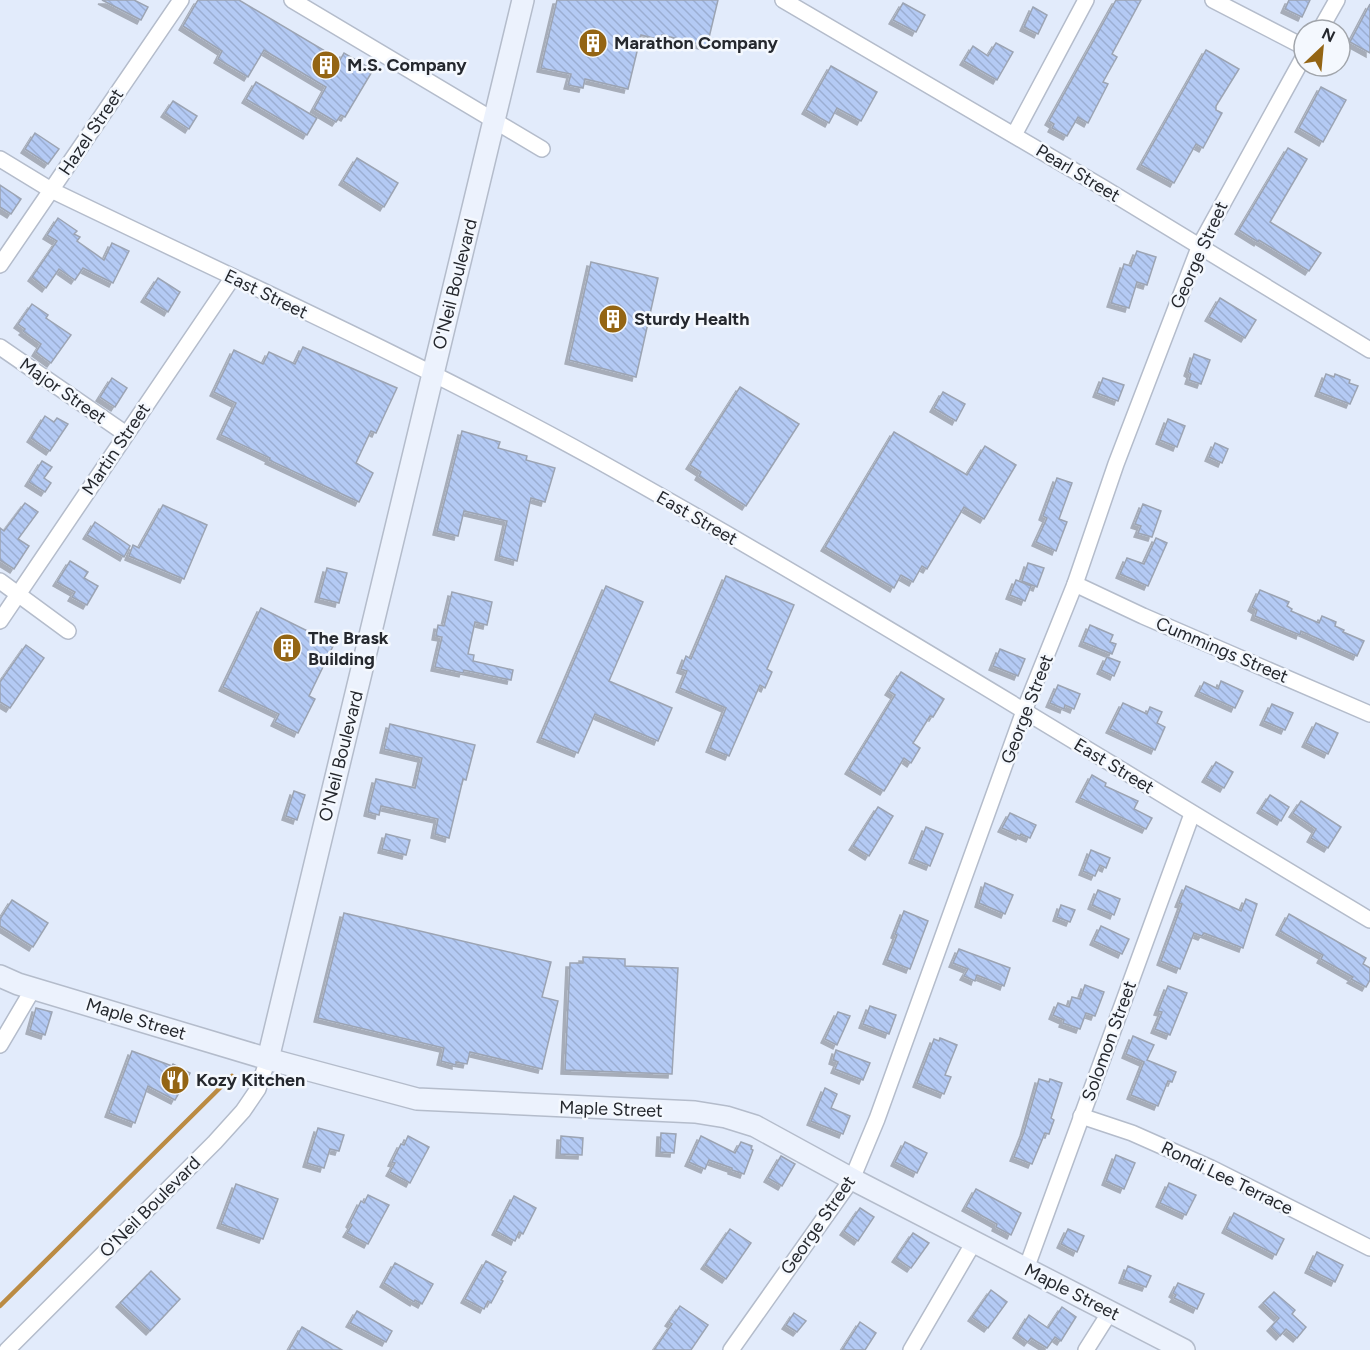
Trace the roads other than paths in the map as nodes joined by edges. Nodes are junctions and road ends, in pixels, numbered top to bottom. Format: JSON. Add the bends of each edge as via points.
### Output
{"nodes":[{"id":1,"x":181,"y":0,"type":"edge"},
{"id":2,"x":292,"y":0,"type":"edge"},
{"id":3,"x":523,"y":0,"type":"edge"},
{"id":4,"x":783,"y":0,"type":"edge"},
{"id":5,"x":1086,"y":0,"type":"edge"},
{"id":6,"x":1213,"y":0,"type":"edge"},
{"id":7,"x":1337,"y":0,"type":"edge"},
{"id":8,"x":1327,"y":18,"type":"edge"},
{"id":9,"x":1292,"y":41,"type":"edge"},
{"id":10,"x":1292,"y":78,"type":"edge"},
{"id":11,"x":494,"y":120,"type":"junction"},
{"id":12,"x":1014,"y":135,"type":"junction"},
{"id":13,"x":542,"y":149,"type":"dead end"},
{"id":14,"x":0,"y":159,"type":"edge"},
{"id":15,"x":51,"y":190,"type":"junction"},
{"id":16,"x":1200,"y":245,"type":"junction"},
{"id":17,"x":0,"y":265,"type":"edge"},
{"id":18,"x":232,"y":277,"type":"junction"},
{"id":19,"x":0,"y":347,"type":"edge"},
{"id":20,"x":1370,"y":350,"type":"edge"},
{"id":21,"x":433,"y":375,"type":"junction"},
{"id":22,"x":126,"y":434,"type":"junction"},
{"id":23,"x":0,"y":581,"type":"edge"},
{"id":24,"x":1075,"y":584,"type":"junction"},
{"id":25,"x":18,"y":594,"type":"junction"},
{"id":26,"x":0,"y":621,"type":"edge"},
{"id":27,"x":68,"y":631,"type":"dead end"},
{"id":28,"x":1024,"y":711,"type":"junction"},
{"id":29,"x":1370,"y":714,"type":"edge"},
{"id":30,"x":1192,"y":814,"type":"junction"},
{"id":31,"x":1370,"y":920,"type":"edge"},
{"id":32,"x":0,"y":976,"type":"edge"},
{"id":33,"x":33,"y":989,"type":"junction"},
{"id":34,"x":0,"y":1045,"type":"edge"},
{"id":35,"x":268,"y":1059,"type":"junction"},
{"id":36,"x":1081,"y":1116,"type":"junction"},
{"id":37,"x":852,"y":1179,"type":"junction"},
{"id":38,"x":974,"y":1242,"type":"junction"},
{"id":39,"x":1370,"y":1248,"type":"edge"},
{"id":40,"x":1026,"y":1269,"type":"junction"},
{"id":41,"x":1110,"y":1312,"type":"junction"},
{"id":42,"x":7,"y":1350,"type":"edge"},
{"id":43,"x":731,"y":1350,"type":"edge"},
{"id":44,"x":911,"y":1350,"type":"edge"},
{"id":45,"x":1086,"y":1350,"type":"edge"},
{"id":46,"x":1184,"y":1350,"type":"edge"}],
"edges":[{"from":1,"to":15,"type":"street","name":"Hazel Street"},
{"from":2,"to":11,"type":"street"},
{"from":3,"to":11,"type":"main road","name":"O'Neil Boulevard"},
{"from":4,"to":12,"type":"street","name":"Pearl Street"},
{"from":5,"to":12,"type":"street"},
{"from":6,"to":9,"type":"street"},
{"from":7,"to":8,"type":"street"},
{"from":10,"to":16,"type":"street","name":"George Street"},
{"from":11,"to":13,"type":"street"},
{"from":11,"to":21,"type":"main road","name":"O'Neil Boulevard"},
{"from":12,"to":16,"type":"street","name":"Pearl Street"},
{"from":14,"to":15,"type":"street","name":"East Street"},
{"from":15,"to":17,"type":"street","name":"Hazel Street"},
{"from":15,"to":18,"type":"street","name":"East Street"},
{"from":16,"to":20,"type":"street","name":"Pearl Street"},
{"from":16,"to":24,"type":"street","name":"George Street","via":[[1116,464]]},
{"from":18,"to":21,"type":"street","name":"East Street"},
{"from":18,"to":22,"type":"street","name":"Martin Street"},
{"from":19,"to":22,"type":"street","name":"Major Street"},
{"from":21,"to":28,"type":"street","name":"East Street","via":[[593,458]]},
{"from":21,"to":35,"type":"main road","name":"O'Neil Boulevard"},
{"from":22,"to":25,"type":"street","name":"Martin Street"},
{"from":23,"to":25,"type":"street"},
{"from":24,"to":28,"type":"street","name":"George Street"},
{"from":24,"to":29,"type":"street","name":"Cummings Street"},
{"from":25,"to":26,"type":"street","name":"Martin Street"},
{"from":25,"to":27,"type":"street"},
{"from":28,"to":30,"type":"street","name":"East Street"},
{"from":28,"to":37,"type":"street","name":"George Street","via":[[934,965]]},
{"from":30,"to":31,"type":"street","name":"East Street"},
{"from":30,"to":36,"type":"street","name":"Solomon Street"},
{"from":32,"to":33,"type":"main road","name":"Maple Street"},
{"from":33,"to":34,"type":"street"},
{"from":33,"to":35,"type":"main road","name":"Maple Street"},
{"from":35,"to":37,"type":"main road","name":"Maple Street","via":[[417,1099],[695,1112],[726,1117],[755,1126]]},
{"from":35,"to":42,"type":"street","name":"O'Neil Boulevard","via":[[258,1089],[243,1111]]},
{"from":36,"to":39,"type":"street","name":"Rondi Lee Terrace","via":[[1132,1133],[1211,1168]]},
{"from":36,"to":40,"type":"street","name":"Solomon Street"},
{"from":37,"to":38,"type":"main road","name":"Maple Street"},
{"from":37,"to":43,"type":"street","name":"George Street"},
{"from":38,"to":40,"type":"main road","name":"Maple Street"},
{"from":38,"to":44,"type":"street"},
{"from":40,"to":41,"type":"main road","name":"Maple Street"},
{"from":41,"to":45,"type":"street"},
{"from":41,"to":46,"type":"main road","name":"Maple Street"}]}
